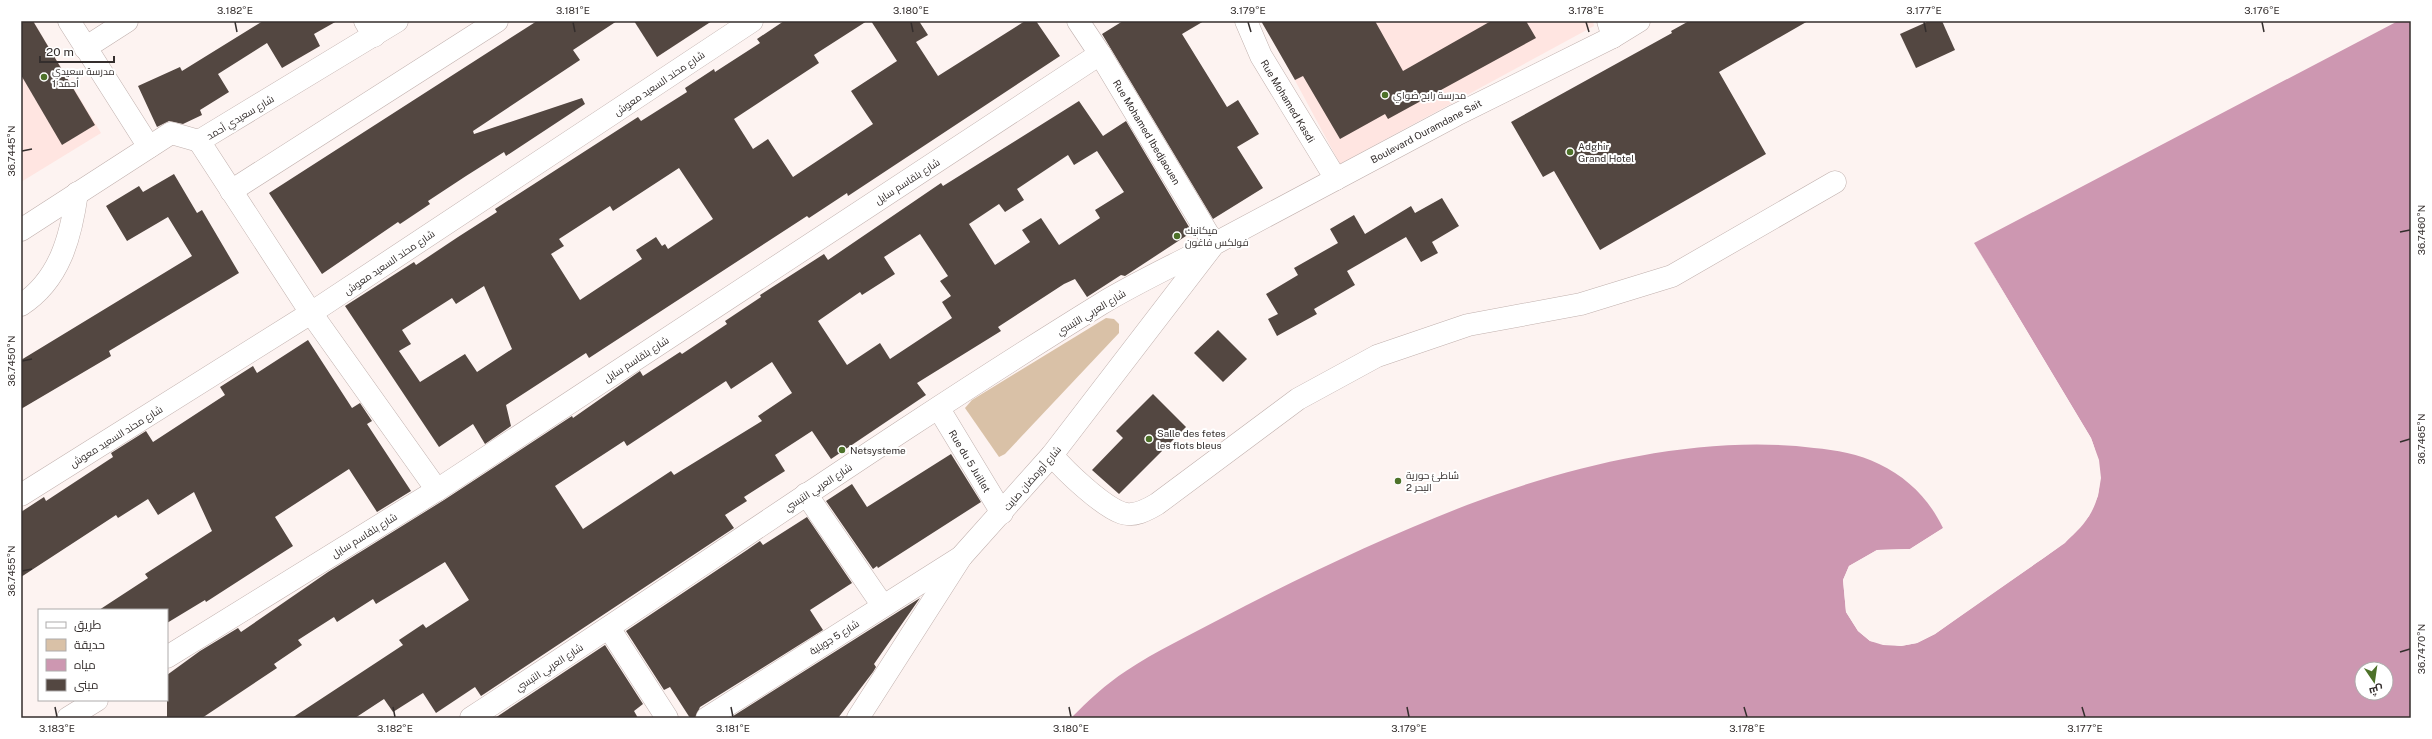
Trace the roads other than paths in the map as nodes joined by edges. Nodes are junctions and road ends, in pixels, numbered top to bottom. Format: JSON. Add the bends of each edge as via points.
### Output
{"nodes":[{"id":1,"x":69,"y":21,"type":"edge"},
{"id":2,"x":127,"y":21,"type":"edge"},
{"id":3,"x":397,"y":21,"type":"edge"},
{"id":4,"x":497,"y":21,"type":"edge"},
{"id":5,"x":752,"y":21,"type":"edge"},
{"id":6,"x":1078,"y":21,"type":"edge"},
{"id":7,"x":1246,"y":21,"type":"edge"},
{"id":8,"x":1639,"y":21,"type":"edge"},
{"id":9,"x":370,"y":29,"type":"edge"},
{"id":10,"x":1610,"y":29,"type":"edge"},
{"id":11,"x":85,"y":48,"type":"junction"},
{"id":12,"x":1100,"y":54,"type":"junction"},
{"id":13,"x":199,"y":141,"type":"junction"},
{"id":14,"x":149,"y":147,"type":"junction"},
{"id":15,"x":1336,"y":179,"type":"junction"},
{"id":16,"x":1835,"y":182,"type":"dead end"},
{"id":17,"x":231,"y":191,"type":"junction"},
{"id":18,"x":77,"y":193,"type":"junction"},
{"id":19,"x":21,"y":230,"type":"edge"},
{"id":20,"x":1214,"y":244,"type":"junction"},
{"id":21,"x":21,"y":305,"type":"edge"},
{"id":22,"x":311,"y":313,"type":"junction"},
{"id":23,"x":939,"y":409,"type":"junction"},
{"id":24,"x":1052,"y":455,"type":"junction"},
{"id":25,"x":437,"y":490,"type":"junction"},
{"id":26,"x":806,"y":494,"type":"junction"},
{"id":27,"x":21,"y":495,"type":"edge"},
{"id":28,"x":1002,"y":513,"type":"junction"},
{"id":29,"x":961,"y":557,"type":"junction"},
{"id":30,"x":883,"y":606,"type":"junction"},
{"id":31,"x":609,"y":628,"type":"junction"},
{"id":32,"x":168,"y":656,"type":"edge"},
{"id":33,"x":95,"y":701,"type":"edge"},
{"id":34,"x":68,"y":718,"type":"edge"},
{"id":35,"x":471,"y":718,"type":"edge"},
{"id":36,"x":667,"y":718,"type":"edge"},
{"id":37,"x":707,"y":718,"type":"edge"},
{"id":38,"x":858,"y":718,"type":"edge"}],
"edges":[{"from":1,"to":11,"type":"street"},
{"from":2,"to":11,"type":"street"},
{"from":3,"to":9,"type":"street","name":"شارع سعيدي أحمد"},
{"from":4,"to":17,"type":"street"},
{"from":5,"to":22,"type":"street","name":"شارع محند السعيد معوش"},
{"from":6,"to":12,"type":"street","name":"Rue Mohamed Ibedjaouen"},
{"from":7,"to":15,"type":"street","name":"Rue Mohamed Kasdi","via":[[1261,56]]},
{"from":8,"to":10,"type":"street","name":"Boulevard Ouramdane Sait"},
{"from":9,"to":13,"type":"street","name":"شارع سعيدي أحمد"},
{"from":10,"to":15,"type":"street","name":"Boulevard Ouramdane Sait"},
{"from":11,"to":14,"type":"street"},
{"from":12,"to":20,"type":"street","name":"Rue Mohamed Ibedjaouen"},
{"from":12,"to":25,"type":"street","name":"شارع بلقاسم سايل"},
{"from":13,"to":14,"type":"street","name":"شارع سعيدي أحمد","via":[[171,134]]},
{"from":13,"to":17,"type":"street"},
{"from":14,"to":18,"type":"street","name":"شارع سعيدي أحمد"},
{"from":15,"to":20,"type":"street","name":"Boulevard Ouramdane Sait"},
{"from":16,"to":24,"type":"street","via":[[1672,276],[1581,304],[1468,325],[1377,356],[1298,399],[1142,513],[1122,513],[1106,503],[1067,473]]},
{"from":17,"to":22,"type":"street"},
{"from":18,"to":19,"type":"street","name":"شارع سعيدي أحمد"},
{"from":18,"to":21,"type":"street","via":[[63,256],[47,280]]},
{"from":20,"to":23,"type":"street","name":"شارع العربي التبسي","via":[[1103,303]]},
{"from":20,"to":24,"type":"street","name":"شارع أورمضان صايت"},
{"from":22,"to":25,"type":"street"},
{"from":22,"to":27,"type":"street","name":"شارع محند السعيد معوش"},
{"from":23,"to":26,"type":"street","name":"شارع العربي التبسي"},
{"from":23,"to":28,"type":"street","name":"Rue du 5 Juillet"},
{"from":24,"to":28,"type":"street","name":"شارع أورمضان صايت"},
{"from":25,"to":32,"type":"street","name":"شارع بلقاسم سايل"},
{"from":26,"to":30,"type":"street"},
{"from":26,"to":31,"type":"street","name":"شارع العربي التبسي"},
{"from":28,"to":29,"type":"street","name":"شارع أورمضان صايت"},
{"from":29,"to":30,"type":"street","name":"شارع 5 جويلية"},
{"from":29,"to":38,"type":"street","name":"شارع أورمضان صايت"},
{"from":30,"to":37,"type":"street","name":"شارع 5 جويلية"},
{"from":31,"to":35,"type":"street","name":"شارع العربي التبسي"},
{"from":31,"to":36,"type":"street"},
{"from":33,"to":34,"type":"street"}]}
